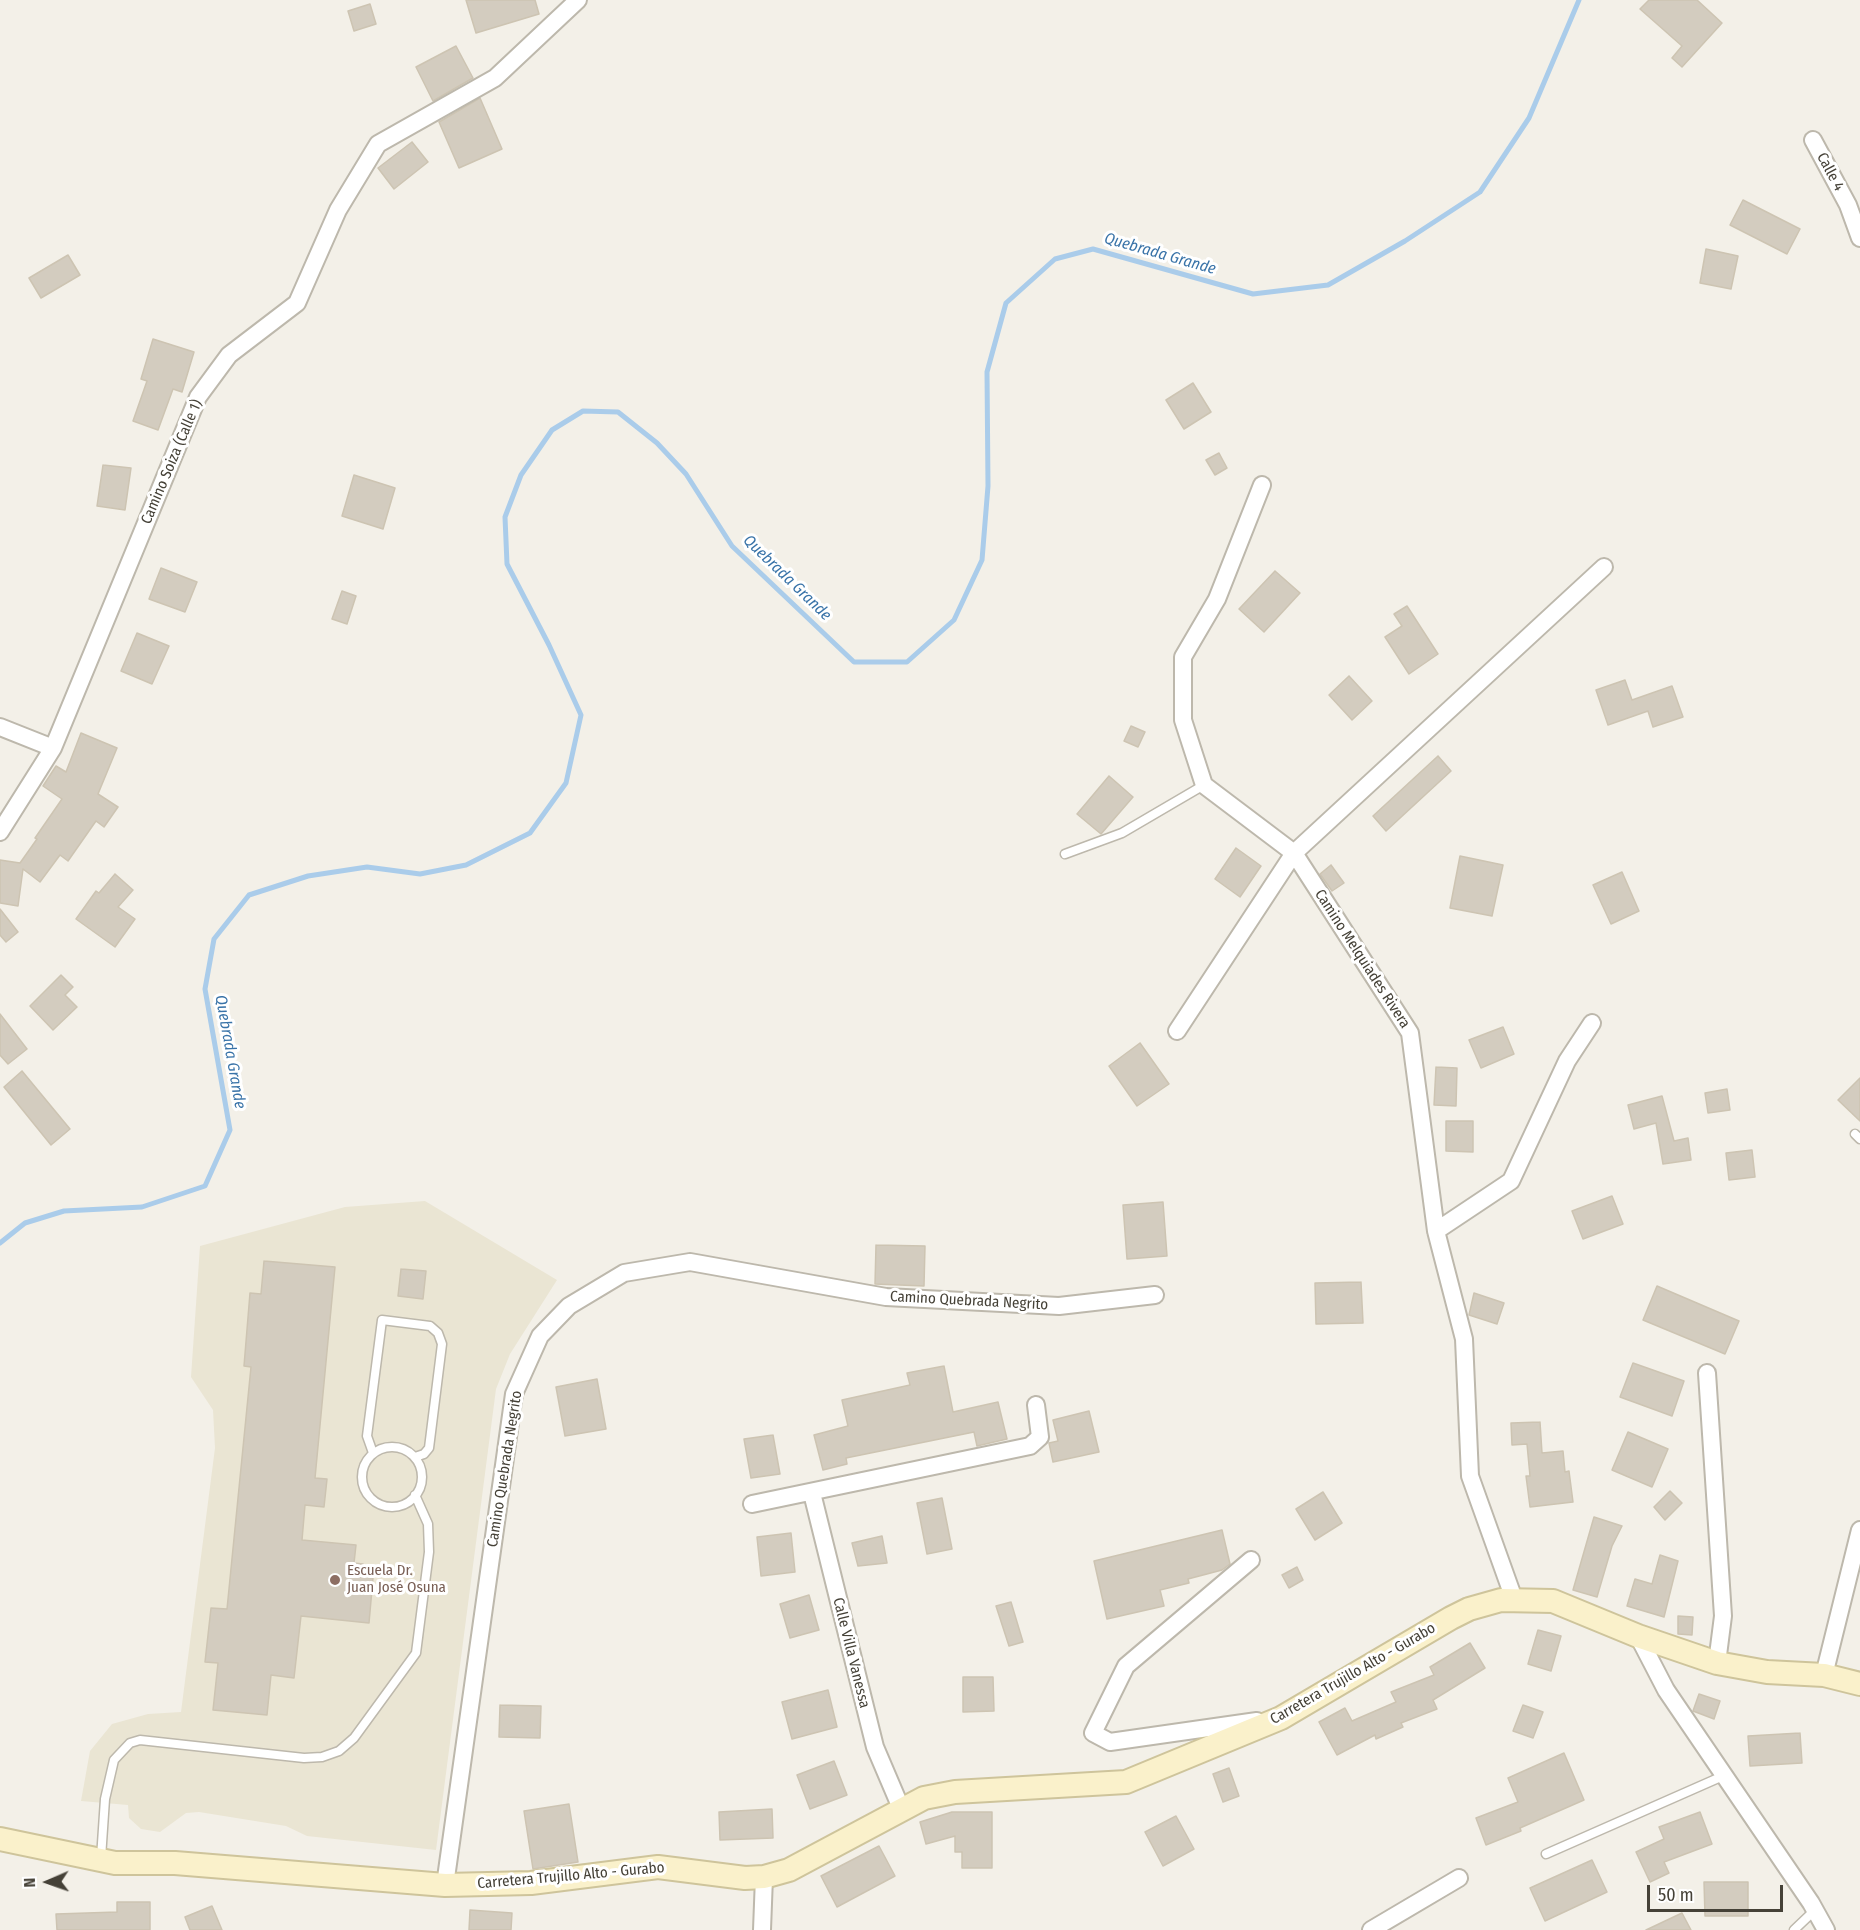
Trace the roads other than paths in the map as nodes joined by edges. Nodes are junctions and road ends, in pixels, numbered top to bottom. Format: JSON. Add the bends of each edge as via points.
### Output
{"nodes":[{"id":1,"x":578,"y":0,"type":"edge"},
{"id":2,"x":1813,"y":140,"type":"dead end"},
{"id":3,"x":1860,"y":238,"type":"edge"},
{"id":4,"x":1262,"y":485,"type":"dead end"},
{"id":5,"x":1604,"y":567,"type":"dead end"},
{"id":6,"x":0,"y":728,"type":"edge"},
{"id":7,"x":53,"y":748,"type":"junction"},
{"id":8,"x":1204,"y":785,"type":"junction"},
{"id":9,"x":0,"y":832,"type":"edge"},
{"id":10,"x":1294,"y":853,"type":"junction"},
{"id":11,"x":1065,"y":854,"type":"dead end"},
{"id":12,"x":1592,"y":1023,"type":"dead end"},
{"id":13,"x":1177,"y":1031,"type":"dead end"},
{"id":14,"x":1436,"y":1231,"type":"junction"},
{"id":15,"x":1155,"y":1294,"type":"dead end"},
{"id":16,"x":1707,"y":1373,"type":"dead end"},
{"id":17,"x":1036,"y":1406,"type":"dead end"},
{"id":18,"x":373,"y":1453,"type":"junction"},
{"id":19,"x":416,"y":1458,"type":"junction"},
{"id":20,"x":812,"y":1493,"type":"junction"},
{"id":21,"x":415,"y":1495,"type":"junction"},
{"id":22,"x":752,"y":1504,"type":"dead end"},
{"id":23,"x":1860,"y":1530,"type":"edge"},
{"id":24,"x":1251,"y":1560,"type":"dead end"},
{"id":25,"x":1514,"y":1599,"type":"junction"},
{"id":26,"x":1638,"y":1636,"type":"junction"},
{"id":27,"x":1717,"y":1663,"type":"junction"},
{"id":28,"x":1824,"y":1675,"type":"junction"},
{"id":29,"x":1860,"y":1684,"type":"edge"},
{"id":30,"x":1281,"y":1718,"type":"junction"},
{"id":31,"x":1723,"y":1776,"type":"junction"},
{"id":32,"x":901,"y":1809,"type":"junction"},
{"id":33,"x":0,"y":1839,"type":"edge"},
{"id":34,"x":1546,"y":1854,"type":"dead end"},
{"id":35,"x":101,"y":1862,"type":"junction"},
{"id":36,"x":764,"y":1877,"type":"junction"},
{"id":37,"x":1459,"y":1878,"type":"dead end"},
{"id":38,"x":445,"y":1886,"type":"junction"},
{"id":39,"x":1815,"y":1910,"type":"junction"},
{"id":40,"x":762,"y":1930,"type":"edge"},
{"id":41,"x":1371,"y":1930,"type":"edge"},
{"id":42,"x":1794,"y":1930,"type":"edge"},
{"id":43,"x":1826,"y":1930,"type":"edge"}],
"edges":[{"from":1,"to":7,"type":"street","name":"Camino Soiza (Calle 1)","via":[[495,78],[378,144],[338,210],[297,303],[229,355],[198,397]]},
{"from":2,"to":3,"type":"street","name":"Calle 4","via":[[1848,206]]},
{"from":4,"to":8,"type":"street","via":[[1217,599],[1183,657],[1183,720]]},
{"from":5,"to":10,"type":"street"},
{"from":6,"to":7,"type":"street"},
{"from":7,"to":9,"type":"street","name":"Camino Soiza (Calle 1)"},
{"from":8,"to":10,"type":"street","name":"Camino Melquiades Rivera"},
{"from":8,"to":11,"type":"lane","via":[[1122,833]]},
{"from":10,"to":13,"type":"street"},
{"from":10,"to":14,"type":"street","name":"Camino Melquiades Rivera","via":[[1410,1033]]},
{"from":12,"to":14,"type":"street","via":[[1567,1061],[1511,1181]]},
{"from":14,"to":25,"type":"street","name":"Camino Melquiades Rivera","via":[[1464,1339],[1470,1476]]},
{"from":15,"to":38,"type":"street","name":"Camino Quebrada Negrito","via":[[1059,1306],[886,1297],[690,1262],[624,1274],[569,1306],[540,1336],[514,1394]]},
{"from":16,"to":27,"type":"street","via":[[1723,1616]]},
{"from":17,"to":20,"type":"street","via":[[1040,1437],[1030,1446]]},
{"from":18,"to":19,"type":"lane","via":[[395,1446]]},
{"from":18,"to":19,"type":"lane","via":[[367,1436],[382,1320],[430,1326],[442,1344],[429,1448]]},
{"from":18,"to":21,"type":"lane","via":[[362,1474],[368,1496],[388,1507],[400,1506]]},
{"from":19,"to":21,"type":"lane","via":[[422,1480]]},
{"from":20,"to":22,"type":"street"},
{"from":20,"to":32,"type":"street","name":"Calle Villa Vanessa","via":[[875,1747]]},
{"from":21,"to":35,"type":"lane","via":[[428,1524],[429,1552],[416,1653],[354,1738],[339,1751],[304,1758],[140,1740],[130,1743],[114,1761],[105,1799]]},
{"from":23,"to":28,"type":"street"},
{"from":24,"to":30,"type":"street","via":[[1126,1666],[1093,1733],[1110,1742]]},
{"from":25,"to":26,"type":"main road","name":"Carretera Trujillo Alto - Gurabo","via":[[1553,1601]]},
{"from":25,"to":30,"type":"main road","name":"Carretera Trujillo Alto - Gurabo","via":[[1469,1609],[1451,1618]]},
{"from":26,"to":27,"type":"main road","name":"Carretera Trujillo Alto - Gurabo"},
{"from":26,"to":31,"type":"street","via":[[1666,1690]]},
{"from":27,"to":28,"type":"main road","name":"Carretera Trujillo Alto - Gurabo","via":[[1767,1672]]},
{"from":28,"to":29,"type":"main road","name":"Carretera Trujillo Alto - Gurabo"},
{"from":30,"to":32,"type":"main road","name":"Carretera Trujillo Alto - Gurabo","via":[[1126,1782],[955,1792],[924,1798]]},
{"from":31,"to":34,"type":"lane"},
{"from":31,"to":39,"type":"street"},
{"from":32,"to":36,"type":"main road","name":"Carretera Trujillo Alto - Gurabo","via":[[789,1870]]},
{"from":33,"to":35,"type":"main road","name":"Carretera Trujillo Alto - Gurabo"},
{"from":35,"to":38,"type":"main road","name":"Carretera Trujillo Alto - Gurabo","via":[[176,1863]]},
{"from":36,"to":38,"type":"main road","name":"Carretera Trujillo Alto - Gurabo","via":[[658,1867],[531,1883]]},
{"from":36,"to":40,"type":"street"},
{"from":37,"to":41,"type":"street"},
{"from":39,"to":42,"type":"lane"},
{"from":39,"to":43,"type":"street"}]}
